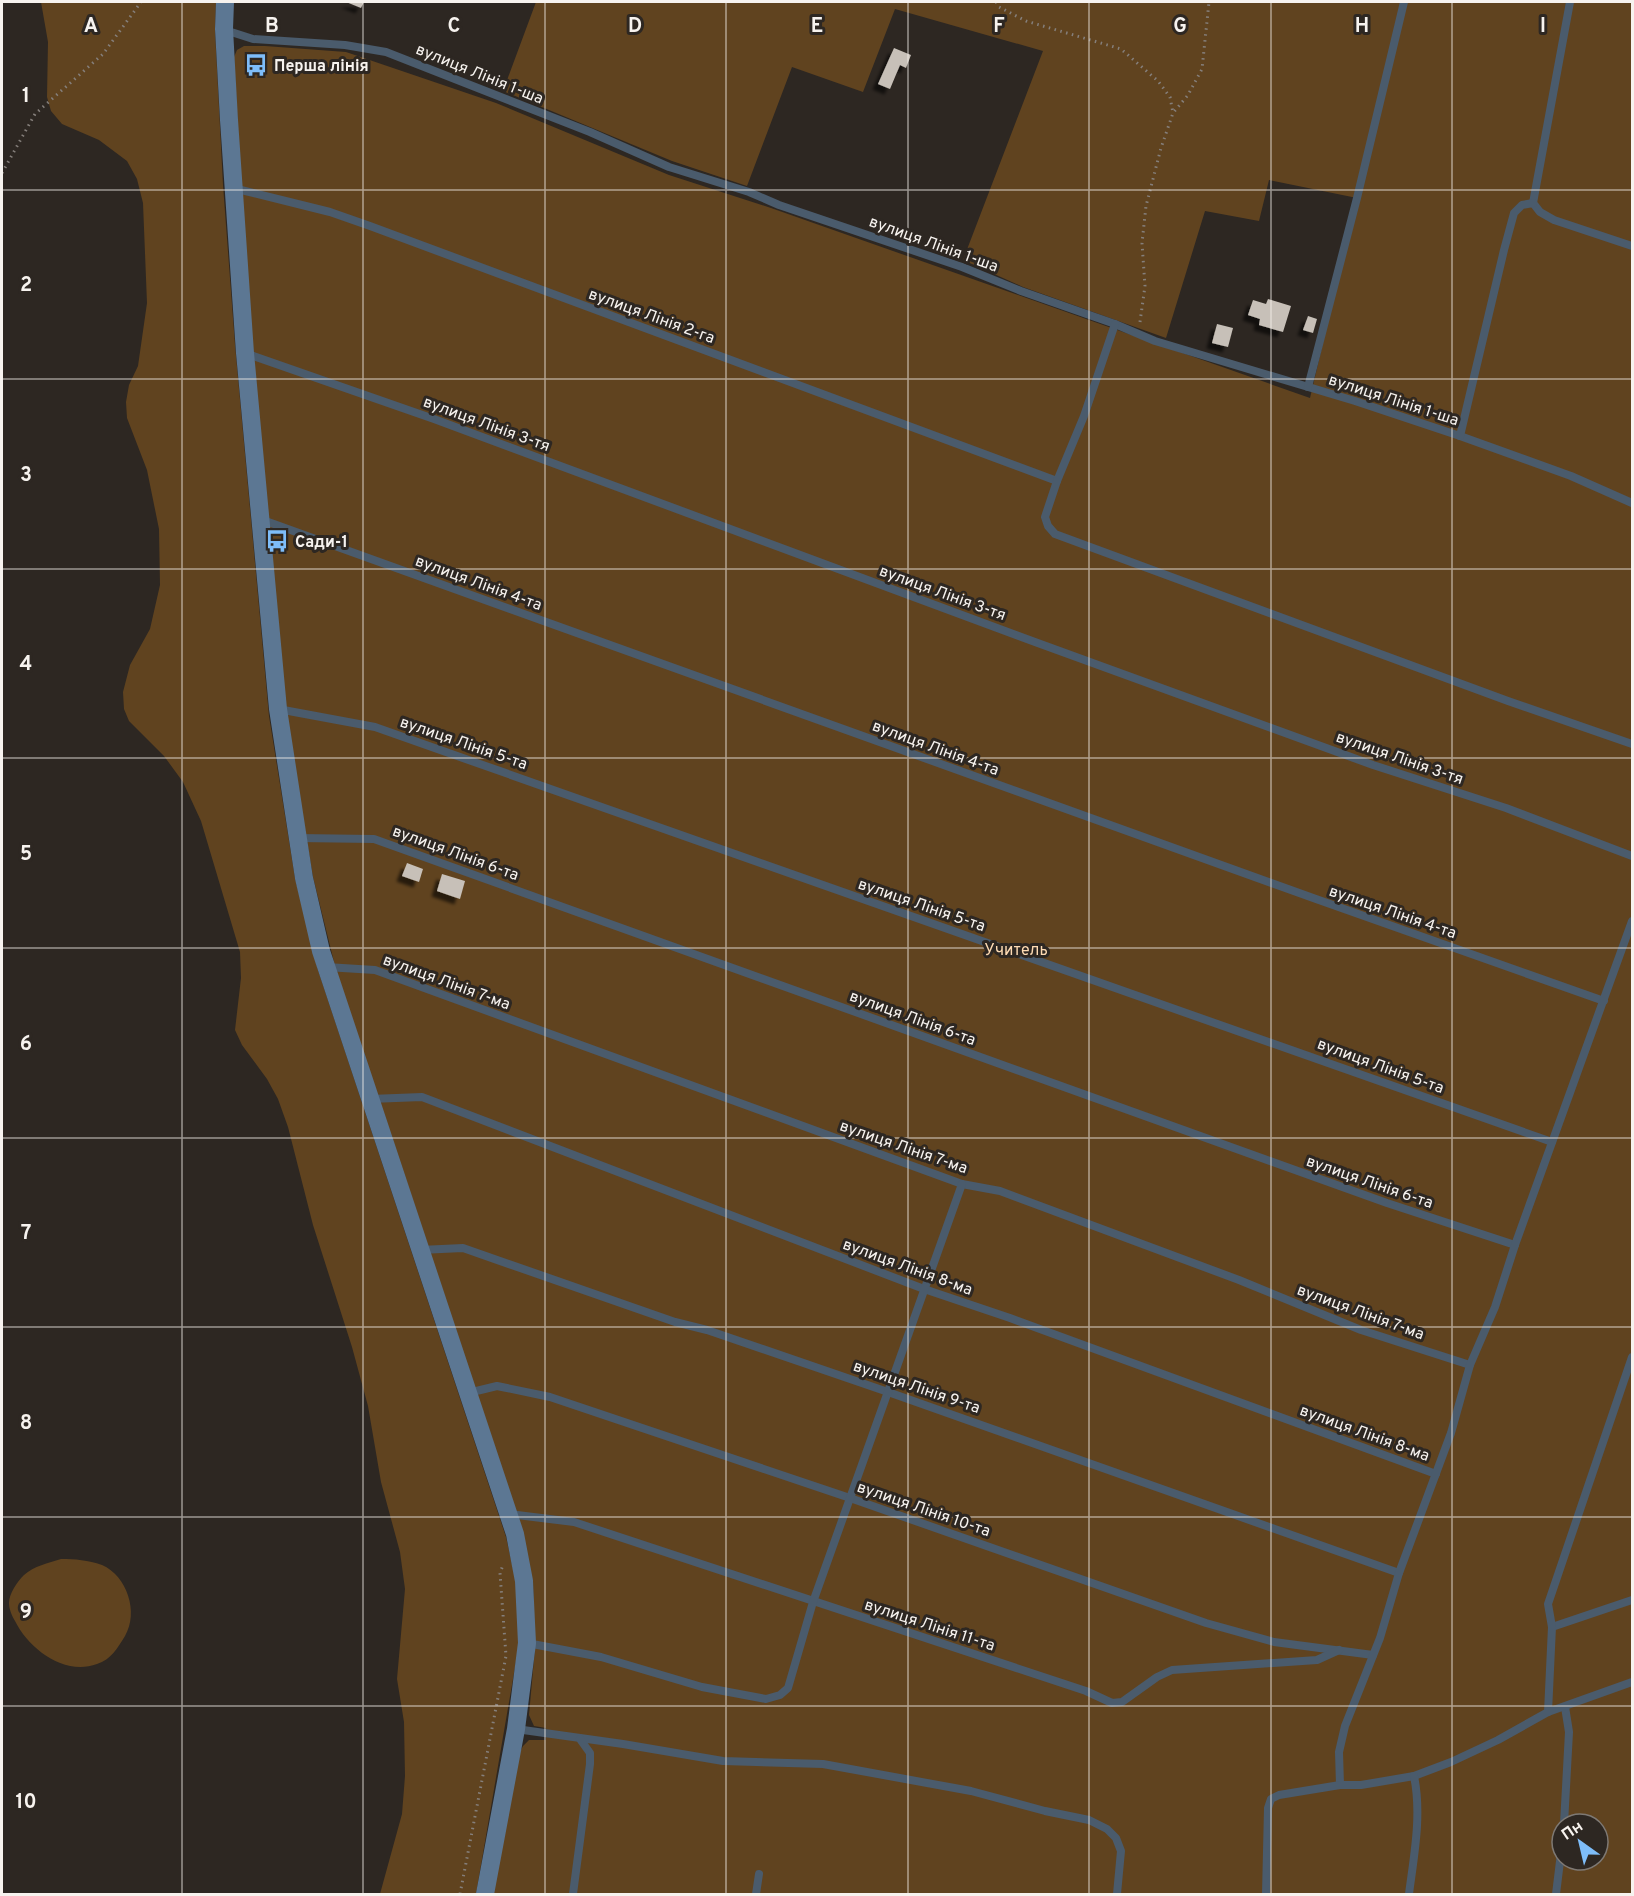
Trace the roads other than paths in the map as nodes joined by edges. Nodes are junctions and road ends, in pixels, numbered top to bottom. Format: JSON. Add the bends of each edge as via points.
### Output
{"nodes":[{"id":1,"x":225,"y":2,"type":"edge"},
{"id":2,"x":1404,"y":2,"type":"edge"},
{"id":3,"x":1570,"y":2,"type":"edge"},
{"id":4,"x":224,"y":29,"type":"junction"},
{"id":5,"x":233,"y":188,"type":"junction"},
{"id":6,"x":1533,"y":203,"type":"junction"},
{"id":7,"x":1632,"y":246,"type":"edge"},
{"id":8,"x":1115,"y":324,"type":"junction"},
{"id":9,"x":244,"y":353,"type":"junction"},
{"id":10,"x":1308,"y":387,"type":"junction"},
{"id":11,"x":1460,"y":436,"type":"junction"},
{"id":12,"x":1057,"y":481,"type":"junction"},
{"id":13,"x":1632,"y":502,"type":"edge"},
{"id":14,"x":259,"y":519,"type":"junction"},
{"id":15,"x":278,"y":709,"type":"junction"},
{"id":16,"x":1632,"y":744,"type":"edge"},
{"id":17,"x":297,"y":838,"type":"junction"},
{"id":18,"x":1632,"y":856,"type":"edge"},
{"id":19,"x":1632,"y":921,"type":"edge"},
{"id":20,"x":326,"y":967,"type":"junction"},
{"id":21,"x":1604,"y":1001,"type":"junction"},
{"id":22,"x":370,"y":1099,"type":"junction"},
{"id":23,"x":1552,"y":1142,"type":"junction"},
{"id":24,"x":962,"y":1184,"type":"junction"},
{"id":25,"x":1515,"y":1245,"type":"junction"},
{"id":26,"x":420,"y":1250,"type":"junction"},
{"id":27,"x":924,"y":1289,"type":"junction"},
{"id":28,"x":1632,"y":1357,"type":"edge"},
{"id":29,"x":1470,"y":1365,"type":"junction"},
{"id":30,"x":888,"y":1392,"type":"junction"},
{"id":31,"x":468,"y":1393,"type":"junction"},
{"id":32,"x":1436,"y":1474,"type":"junction"},
{"id":33,"x":850,"y":1498,"type":"junction"},
{"id":34,"x":508,"y":1514,"type":"junction"},
{"id":35,"x":1399,"y":1573,"type":"junction"},
{"id":36,"x":1632,"y":1600,"type":"edge"},
{"id":37,"x":813,"y":1602,"type":"junction"},
{"id":38,"x":1552,"y":1627,"type":"junction"},
{"id":39,"x":528,"y":1643,"type":"junction"},
{"id":40,"x":1339,"y":1650,"type":"junction"},
{"id":41,"x":1373,"y":1654,"type":"junction"},
{"id":42,"x":1632,"y":1682,"type":"edge"},
{"id":43,"x":1565,"y":1707,"type":"junction"},
{"id":44,"x":1548,"y":1712,"type":"junction"},
{"id":45,"x":516,"y":1730,"type":"junction"},
{"id":46,"x":580,"y":1739,"type":"junction"},
{"id":47,"x":1414,"y":1776,"type":"junction"},
{"id":48,"x":1340,"y":1785,"type":"junction"},
{"id":49,"x":1565,"y":1812,"type":"edge"},
{"id":50,"x":1559,"y":1872,"type":"edge"},
{"id":51,"x":759,"y":1874,"type":"dead end"},
{"id":52,"x":485,"y":1894,"type":"edge"},
{"id":53,"x":573,"y":1894,"type":"edge"},
{"id":54,"x":756,"y":1894,"type":"edge"},
{"id":55,"x":1117,"y":1894,"type":"edge"},
{"id":56,"x":1266,"y":1894,"type":"edge"},
{"id":57,"x":1409,"y":1894,"type":"edge"},
{"id":58,"x":1556,"y":1894,"type":"edge"}],
"edges":[{"from":1,"to":4,"type":"main road"},
{"from":2,"to":10,"type":"lane"},
{"from":3,"to":6,"type":"lane"},
{"from":4,"to":5,"type":"main road"},
{"from":4,"to":8,"type":"lane","name":"вулиця Лінія 1-ша","via":[[253,39],[386,52],[669,167]]},
{"from":5,"to":9,"type":"main road"},
{"from":5,"to":12,"type":"lane","name":"вулиця Лінія 2-га","via":[[360,222]]},
{"from":6,"to":7,"type":"lane","via":[[1554,219]]},
{"from":6,"to":11,"type":"lane","via":[[1522,205],[1514,213]]},
{"from":8,"to":10,"type":"lane","name":"вулиця Лінія 1-ша"},
{"from":8,"to":12,"type":"lane"},
{"from":9,"to":14,"type":"main road"},
{"from":9,"to":18,"type":"lane","name":"вулиця Лінія 3-тя"},
{"from":10,"to":11,"type":"lane","name":"вулиця Лінія 1-ша"},
{"from":11,"to":13,"type":"lane","name":"вулиця Лінія 1-ша"},
{"from":12,"to":16,"type":"lane","via":[[1045,517],[1055,534]]},
{"from":14,"to":15,"type":"main road"},
{"from":14,"to":21,"type":"lane","name":"вулиця Лінія 4-та"},
{"from":15,"to":17,"type":"main road"},
{"from":15,"to":23,"type":"lane","name":"вулиця Лінія 5-та","via":[[375,726]]},
{"from":17,"to":20,"type":"main road"},
{"from":17,"to":25,"type":"lane","name":"вулиця Лінія 6-та","via":[[374,839],[1376,1200]]},
{"from":19,"to":21,"type":"lane"},
{"from":20,"to":22,"type":"main road"},
{"from":20,"to":24,"type":"lane","name":"вулиця Лінія 7-ма","via":[[375,970]]},
{"from":21,"to":23,"type":"lane"},
{"from":22,"to":26,"type":"main road"},
{"from":22,"to":27,"type":"lane","name":"вулиця Лінія 8-ма","via":[[422,1097]]},
{"from":23,"to":25,"type":"lane"},
{"from":24,"to":27,"type":"lane"},
{"from":24,"to":29,"type":"lane","name":"вулиця Лінія 7-ма","via":[[1000,1191],[1361,1330]]},
{"from":25,"to":29,"type":"lane","via":[[1495,1307]]},
{"from":26,"to":30,"type":"lane","name":"вулиця Лінія 9-та","via":[[463,1248]]},
{"from":26,"to":31,"type":"main road"},
{"from":27,"to":30,"type":"lane"},
{"from":27,"to":32,"type":"lane","name":"вулиця Лінія 8-ма"},
{"from":28,"to":38,"type":"lane","via":[[1548,1604]]},
{"from":29,"to":32,"type":"lane"},
{"from":30,"to":33,"type":"lane"},
{"from":30,"to":35,"type":"lane","name":"вулиця Лінія 9-та"},
{"from":31,"to":33,"type":"lane","name":"вулиця Лінія 10-та","via":[[497,1386],[550,1397]]},
{"from":31,"to":34,"type":"main road"},
{"from":32,"to":35,"type":"lane"},
{"from":33,"to":37,"type":"lane"},
{"from":33,"to":40,"type":"lane","name":"вулиця Лінія 10-та","via":[[1206,1623],[1274,1642]]},
{"from":34,"to":37,"type":"lane","name":"вулиця Лінія 11-та","via":[[574,1522]]},
{"from":34,"to":39,"type":"main road","via":[[524,1581]]},
{"from":35,"to":41,"type":"lane"},
{"from":36,"to":38,"type":"lane"},
{"from":37,"to":39,"type":"lane","via":[[788,1688],[766,1699]]},
{"from":37,"to":40,"type":"lane","name":"вулиця Лінія 11-та","via":[[1086,1691],[1112,1703],[1122,1702],[1172,1671],[1317,1660]]},
{"from":38,"to":44,"type":"lane"},
{"from":39,"to":45,"type":"main road"},
{"from":40,"to":41,"type":"lane","name":"вулиця Лінія 10-та"},
{"from":41,"to":48,"type":"lane","via":[[1345,1726],[1339,1752]]},
{"from":42,"to":43,"type":"lane"},
{"from":43,"to":44,"type":"lane"},
{"from":43,"to":49,"type":"lane","via":[[1569,1732]]},
{"from":44,"to":47,"type":"lane","via":[[1498,1740]]},
{"from":45,"to":46,"type":"lane"},
{"from":45,"to":52,"type":"main road"},
{"from":46,"to":53,"type":"lane","via":[[590,1753],[590,1764]]},
{"from":46,"to":55,"type":"lane","via":[[723,1761],[823,1764],[971,1791],[1089,1820],[1107,1829],[1121,1851]]},
{"from":47,"to":48,"type":"lane"},
{"from":47,"to":57,"type":"lane","via":[[1418,1797]]},
{"from":48,"to":56,"type":"lane","via":[[1271,1799]]},
{"from":50,"to":58,"type":"lane"},
{"from":51,"to":54,"type":"lane"}]}
